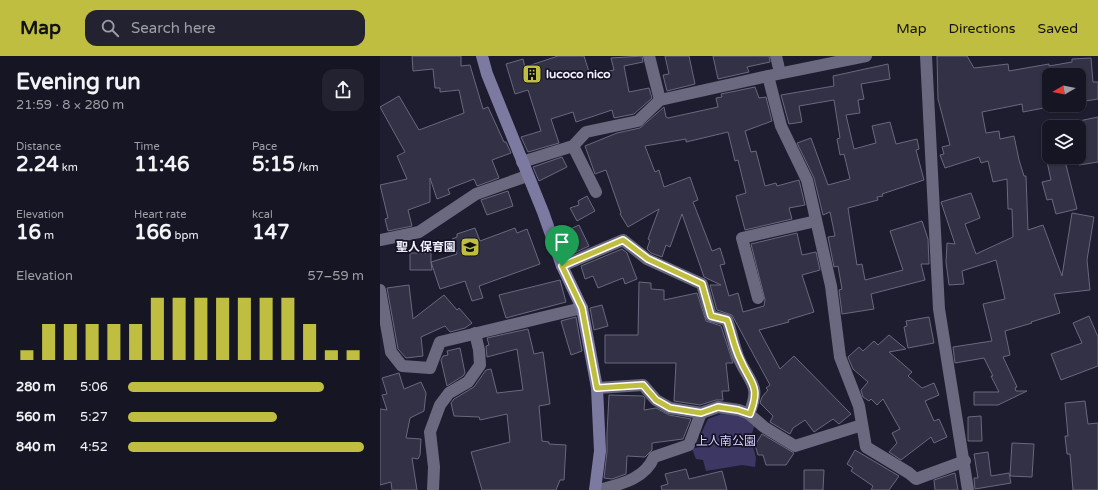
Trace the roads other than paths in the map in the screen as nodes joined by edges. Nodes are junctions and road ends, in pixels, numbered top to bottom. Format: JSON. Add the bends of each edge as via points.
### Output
{"nodes":[{"id":1,"x":482,"y":56,"type":"edge"},
{"id":2,"x":649,"y":56,"type":"edge"},
{"id":3,"x":776,"y":56,"type":"edge"},
{"id":4,"x":866,"y":56,"type":"edge"},
{"id":5,"x":926,"y":56,"type":"edge"},
{"id":6,"x":774,"y":74,"type":"junction"},
{"id":7,"x":660,"y":100,"type":"junction"},
{"id":8,"x":573,"y":146,"type":"junction"},
{"id":9,"x":522,"y":162,"type":"junction"},
{"id":10,"x":527,"y":176,"type":"junction"},
{"id":11,"x":596,"y":192,"type":"dead end"},
{"id":12,"x":816,"y":221,"type":"junction"},
{"id":13,"x":380,"y":240,"type":"edge"},
{"id":14,"x":562,"y":266,"type":"junction"},
{"id":15,"x":380,"y":290,"type":"edge"},
{"id":16,"x":758,"y":298,"type":"dead end"},
{"id":17,"x":582,"y":308,"type":"junction"},
{"id":18,"x":475,"y":333,"type":"junction"},
{"id":19,"x":597,"y":388,"type":"junction"},
{"id":20,"x":701,"y":413,"type":"junction"},
{"id":21,"x":750,"y":414,"type":"junction"},
{"id":22,"x":862,"y":424,"type":"junction"},
{"id":23,"x":965,"y":461,"type":"junction"},
{"id":24,"x":433,"y":490,"type":"edge"},
{"id":25,"x":595,"y":490,"type":"edge"},
{"id":26,"x":599,"y":490,"type":"edge"},
{"id":27,"x":968,"y":490,"type":"edge"}],
"edges":[{"from":1,"to":9,"type":"street","via":[[486,74]]},
{"from":2,"to":7,"type":"street"},
{"from":3,"to":6,"type":"street"},
{"from":4,"to":6,"type":"street"},
{"from":5,"to":23,"type":"street","via":[[939,309]]},
{"from":6,"to":7,"type":"street"},
{"from":6,"to":12,"type":"street","via":[[781,126],[806,180]]},
{"from":7,"to":8,"type":"street","via":[[638,121],[586,132]]},
{"from":8,"to":9,"type":"street"},
{"from":8,"to":11,"type":"street"},
{"from":9,"to":10,"type":"street"},
{"from":10,"to":13,"type":"street","via":[[476,194],[419,232]]},
{"from":10,"to":14,"type":"street"},
{"from":12,"to":16,"type":"street","via":[[742,238]]},
{"from":12,"to":22,"type":"street","via":[[831,286],[840,357],[859,406]]},
{"from":14,"to":17,"type":"street"},
{"from":14,"to":21,"type":"street","via":[[623,240],[648,259],[702,284],[711,316],[727,320],[739,359],[753,383],[756,398]]},
{"from":15,"to":18,"type":"street","via":[[391,352],[402,366],[430,368],[440,342]]},
{"from":17,"to":18,"type":"street"},
{"from":17,"to":19,"type":"street"},
{"from":18,"to":24,"type":"street","via":[[480,365],[468,382],[449,393],[440,405],[430,432],[434,467]]},
{"from":19,"to":20,"type":"street","via":[[643,385],[656,400],[670,408]]},
{"from":19,"to":25,"type":"street","via":[[600,451]]},
{"from":20,"to":21,"type":"street","via":[[718,407]]},
{"from":20,"to":26,"type":"street","via":[[689,445],[654,457],[650,466],[627,482]]},
{"from":21,"to":22,"type":"street","via":[[764,428],[795,446]]},
{"from":22,"to":23,"type":"street","via":[[866,447],[916,479]]},
{"from":23,"to":27,"type":"street"}]}
